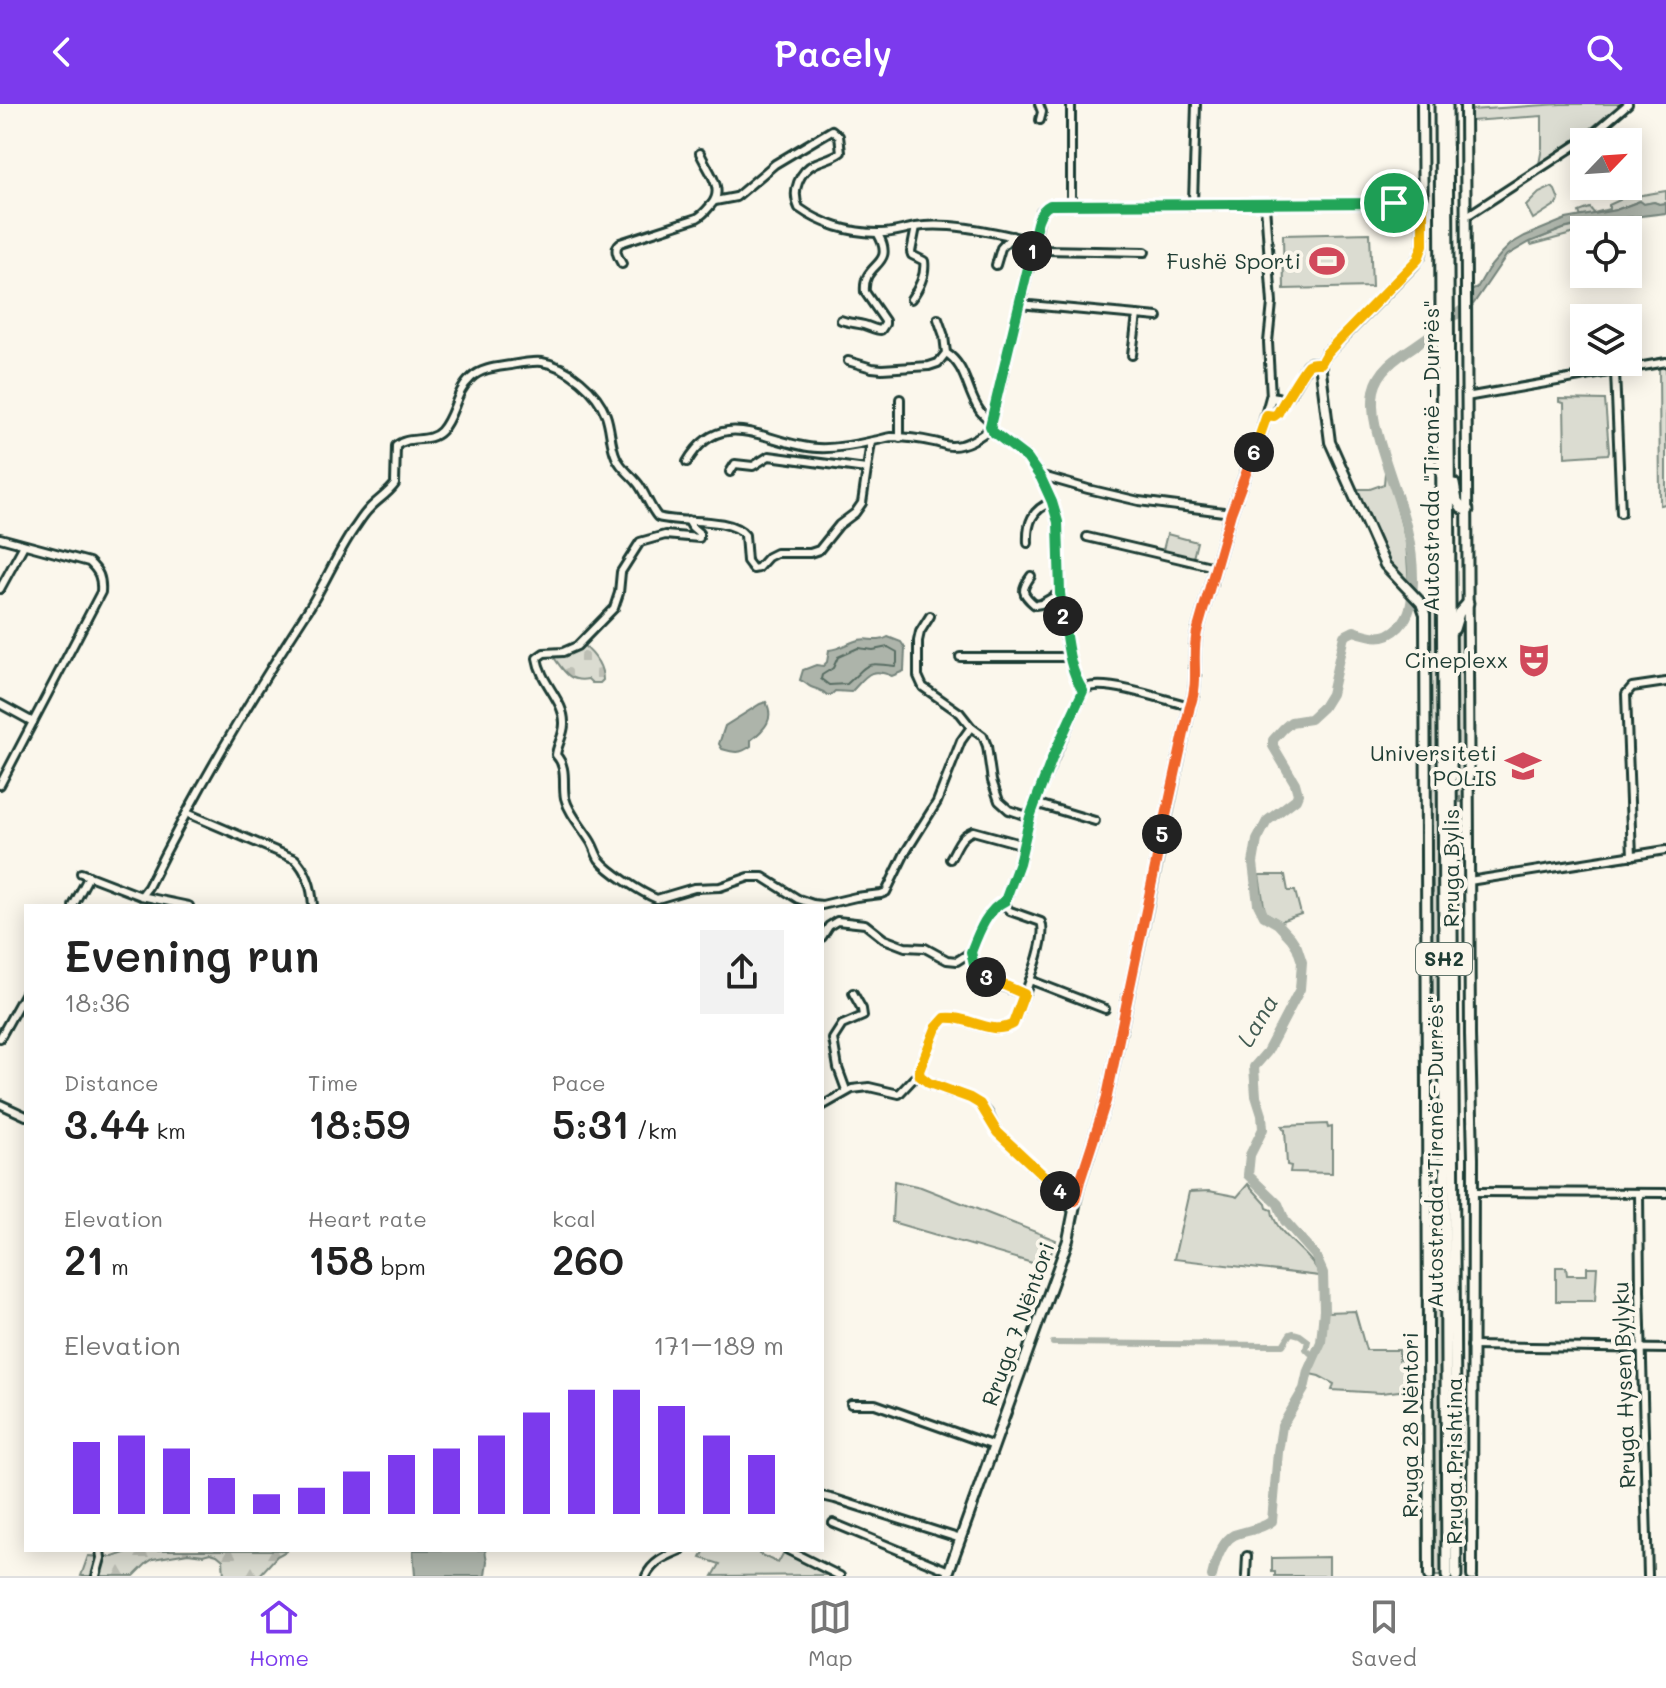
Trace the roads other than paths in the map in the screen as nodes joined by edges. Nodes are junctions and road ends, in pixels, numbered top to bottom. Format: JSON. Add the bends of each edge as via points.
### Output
{"nodes":[{"id":1,"x":1039,"y":104,"type":"edge"},
{"id":2,"x":1071,"y":104,"type":"edge"},
{"id":3,"x":1196,"y":104,"type":"edge"},
{"id":4,"x":1422,"y":104,"type":"edge"},
{"id":5,"x":1440,"y":104,"type":"edge"},
{"id":6,"x":1447,"y":104,"type":"edge"},
{"id":7,"x":1465,"y":104,"type":"edge"},
{"id":8,"x":1628,"y":104,"type":"edge"},
{"id":9,"x":1040,"y":120,"type":"dead end"},
{"id":10,"x":700,"y":153,"type":"dead end"},
{"id":11,"x":715,"y":201,"type":"junction"},
{"id":12,"x":1193,"y":203,"type":"junction"},
{"id":13,"x":1423,"y":203,"type":"junction"},
{"id":14,"x":1071,"y":205,"type":"junction"},
{"id":15,"x":1265,"y":205,"type":"junction"},
{"id":16,"x":1465,"y":214,"type":"junction"},
{"id":17,"x":916,"y":227,"type":"junction"},
{"id":18,"x":878,"y":234,"type":"junction"},
{"id":19,"x":1012,"y":236,"type":"junction"},
{"id":20,"x":1034,"y":245,"type":"junction"},
{"id":21,"x":1145,"y":252,"type":"dead end"},
{"id":22,"x":622,"y":264,"type":"dead end"},
{"id":23,"x":996,"y":265,"type":"dead end"},
{"id":24,"x":911,"y":299,"type":"dead end"},
{"id":25,"x":1019,"y":304,"type":"junction"},
{"id":26,"x":1444,"y":310,"type":"junction"},
{"id":27,"x":1137,"y":315,"type":"junction"},
{"id":28,"x":1158,"y":317,"type":"dead end"},
{"id":29,"x":938,"y":319,"type":"dead end"},
{"id":30,"x":841,"y":320,"type":"dead end"},
{"id":31,"x":1445,"y":339,"type":"junction"},
{"id":32,"x":946,"y":353,"type":"junction"},
{"id":33,"x":1132,"y":355,"type":"dead end"},
{"id":34,"x":848,"y":361,"type":"dead end"},
{"id":35,"x":1666,"y":362,"type":"edge"},
{"id":36,"x":1321,"y":363,"type":"junction"},
{"id":37,"x":1642,"y":367,"type":"edge"},
{"id":38,"x":1591,"y":376,"type":"edge"},
{"id":39,"x":1615,"y":376,"type":"edge"},
{"id":40,"x":1466,"y":397,"type":"junction"},
{"id":41,"x":900,"y":399,"type":"dead end"},
{"id":42,"x":1276,"y":400,"type":"junction"},
{"id":43,"x":991,"y":425,"type":"junction"},
{"id":44,"x":1449,"y":432,"type":"junction"},
{"id":45,"x":900,"y":438,"type":"junction"},
{"id":46,"x":871,"y":442,"type":"junction"},
{"id":47,"x":687,"y":462,"type":"dead end"},
{"id":48,"x":866,"y":469,"type":"junction"},
{"id":49,"x":730,"y":472,"type":"dead end"},
{"id":50,"x":1041,"y":478,"type":"junction"},
{"id":51,"x":1052,"y":502,"type":"junction"},
{"id":52,"x":1468,"y":510,"type":"junction"},
{"id":53,"x":1231,"y":513,"type":"junction"},
{"id":54,"x":1621,"y":513,"type":"dead end"},
{"id":55,"x":688,"y":520,"type":"junction"},
{"id":56,"x":1087,"y":537,"type":"dead end"},
{"id":57,"x":0,"y":538,"type":"edge"},
{"id":58,"x":1028,"y":543,"type":"dead end"},
{"id":59,"x":24,"y":545,"type":"junction"},
{"id":60,"x":1215,"y":567,"type":"junction"},
{"id":61,"x":1031,"y":576,"type":"dead end"},
{"id":62,"x":0,"y":589,"type":"edge"},
{"id":63,"x":1060,"y":593,"type":"junction"},
{"id":64,"x":1468,"y":603,"type":"junction"},
{"id":65,"x":930,"y":616,"type":"dead end"},
{"id":66,"x":960,"y":657,"type":"dead end"},
{"id":67,"x":1070,"y":657,"type":"junction"},
{"id":68,"x":1666,"y":682,"type":"edge"},
{"id":69,"x":1083,"y":691,"type":"junction"},
{"id":70,"x":0,"y":704,"type":"edge"},
{"id":71,"x":1190,"y":706,"type":"junction"},
{"id":72,"x":33,"y":722,"type":"junction"},
{"id":73,"x":971,"y":727,"type":"junction"},
{"id":74,"x":1451,"y":756,"type":"junction"},
{"id":75,"x":0,"y":785,"type":"edge"},
{"id":76,"x":1035,"y":803,"type":"junction"},
{"id":77,"x":187,"y":813,"type":"junction"},
{"id":78,"x":1030,"y":817,"type":"junction"},
{"id":79,"x":1095,"y":821,"type":"dead end"},
{"id":80,"x":1024,"y":845,"type":"junction"},
{"id":81,"x":1666,"y":850,"type":"edge"},
{"id":82,"x":1632,"y":856,"type":"junction"},
{"id":83,"x":950,"y":859,"type":"dead end"},
{"id":84,"x":81,"y":873,"type":"dead end"},
{"id":85,"x":89,"y":876,"type":"junction"},
{"id":86,"x":1469,"y":881,"type":"junction"},
{"id":87,"x":141,"y":896,"type":"junction"},
{"id":88,"x":798,"y":899,"type":"junction"},
{"id":89,"x":1005,"y":901,"type":"junction"},
{"id":90,"x":74,"y":904,"type":"edge"},
{"id":91,"x":179,"y":904,"type":"edge"},
{"id":92,"x":313,"y":904,"type":"edge"},
{"id":93,"x":794,"y":904,"type":"edge"},
{"id":94,"x":813,"y":904,"type":"edge"},
{"id":95,"x":824,"y":905,"type":"edge"},
{"id":96,"x":824,"y":934,"type":"edge"},
{"id":97,"x":971,"y":952,"type":"junction"},
{"id":98,"x":1030,"y":980,"type":"junction"},
{"id":99,"x":853,"y":993,"type":"dead end"},
{"id":100,"x":1024,"y":994,"type":"junction"},
{"id":101,"x":24,"y":995,"type":"edge"},
{"id":102,"x":1105,"y":1009,"type":"dead end"},
{"id":103,"x":0,"y":1038,"type":"edge"},
{"id":104,"x":920,"y":1076,"type":"junction"},
{"id":105,"x":846,"y":1090,"type":"junction"},
{"id":106,"x":0,"y":1104,"type":"edge"},
{"id":107,"x":824,"y":1105,"type":"edge"},
{"id":108,"x":24,"y":1115,"type":"edge"},
{"id":109,"x":1472,"y":1192,"type":"junction"},
{"id":110,"x":1639,"y":1193,"type":"junction"},
{"id":111,"x":1666,"y":1193,"type":"edge"},
{"id":112,"x":1074,"y":1206,"type":"junction"},
{"id":113,"x":1471,"y":1346,"type":"junction"},
{"id":114,"x":1641,"y":1349,"type":"junction"},
{"id":115,"x":1666,"y":1349,"type":"edge"},
{"id":116,"x":851,"y":1404,"type":"dead end"},
{"id":117,"x":994,"y":1446,"type":"junction"},
{"id":118,"x":824,"y":1496,"type":"edge"},
{"id":119,"x":833,"y":1523,"type":"dead end"},
{"id":120,"x":961,"y":1539,"type":"junction"},
{"id":121,"x":676,"y":1552,"type":"edge"},
{"id":122,"x":792,"y":1552,"type":"edge"},
{"id":123,"x":100,"y":1554,"type":"edge"},
{"id":124,"x":1247,"y":1556,"type":"dead end"},
{"id":125,"x":948,"y":1573,"type":"edge"},
{"id":126,"x":96,"y":1576,"type":"edge"},
{"id":127,"x":646,"y":1576,"type":"edge"},
{"id":128,"x":840,"y":1576,"type":"edge"},
{"id":129,"x":1246,"y":1576,"type":"edge"},
{"id":130,"x":1429,"y":1576,"type":"edge"},
{"id":131,"x":1447,"y":1576,"type":"edge"},
{"id":132,"x":1456,"y":1576,"type":"edge"},
{"id":133,"x":1472,"y":1576,"type":"edge"},
{"id":134,"x":1648,"y":1576,"type":"edge"}],
"edges":[{"from":1,"to":9,"type":"street"},
{"from":2,"to":14,"type":"street"},
{"from":3,"to":12,"type":"street"},
{"from":4,"to":13,"type":"main road"},
{"from":5,"to":26,"type":"highway","name":"Autostrada \"Tiranë - Durrës\"","number":"SH2"},
{"from":6,"to":26,"type":"highway","name":"Autostrada \"Tiranë - Durrës\"","number":"SH2"},
{"from":7,"to":16,"type":"main road","name":"Rruga Bylis"},
{"from":8,"to":16,"type":"street","via":[[1593,134]]},
{"from":10,"to":11,"type":"street","via":[[718,189]]},
{"from":11,"to":18,"type":"street","via":[[736,197],[775,164],[832,130],[839,136],[841,152],[807,169],[795,187],[796,204],[832,225]]},
{"from":11,"to":22,"type":"street","via":[[702,216],[617,245]]},
{"from":12,"to":14,"type":"street"},
{"from":12,"to":15,"type":"street"},
{"from":13,"to":15,"type":"street"},
{"from":13,"to":36,"type":"main road","via":[[1418,259]]},
{"from":14,"to":20,"type":"street","via":[[1044,208]]},
{"from":15,"to":42,"type":"street","via":[[1272,303],[1268,342]]},
{"from":16,"to":40,"type":"main road","name":"Rruga Bylis"},
{"from":17,"to":18,"type":"street"},
{"from":17,"to":19,"type":"street"},
{"from":17,"to":24,"type":"street","via":[[911,252],[925,266]]},
{"from":18,"to":30,"type":"street","via":[[884,255],[864,287],[885,324],[877,330]]},
{"from":19,"to":20,"type":"street"},
{"from":19,"to":23,"type":"street"},
{"from":20,"to":21,"type":"street","via":[[1044,250]]},
{"from":20,"to":25,"type":"street"},
{"from":25,"to":27,"type":"street"},
{"from":25,"to":43,"type":"street"},
{"from":26,"to":31,"type":"highway","name":"Autostrada \"Tiranë - Durrës\"","number":"SH2"},
{"from":27,"to":28,"type":"street"},
{"from":27,"to":33,"type":"street"},
{"from":29,"to":32,"type":"street"},
{"from":31,"to":44,"type":"highway","name":"Autostrada \"Tiranë - Durrës\"","number":"SH2"},
{"from":31,"to":131,"type":"highway","name":"Autostrada \"Tiranë - Durrës\"","number":"SH2"},
{"from":32,"to":34,"type":"street","via":[[929,366],[882,369]]},
{"from":32,"to":43,"type":"street","via":[[958,364]]},
{"from":35,"to":37,"type":"street"},
{"from":36,"to":42,"type":"main road","via":[[1307,365],[1291,392]]},
{"from":36,"to":130,"type":"main road","name":"Rruga 28 Nëntori","via":[[1330,442],[1385,565],[1425,614]]},
{"from":38,"to":40,"type":"street"},
{"from":39,"to":54,"type":"street"},
{"from":40,"to":52,"type":"main road","name":"Rruga Bylis"},
{"from":41,"to":45,"type":"street"},
{"from":42,"to":53,"type":"main road","via":[[1278,413],[1267,415]]},
{"from":43,"to":45,"type":"street","via":[[954,446]]},
{"from":43,"to":50,"type":"street"},
{"from":44,"to":52,"type":"highway","via":[[1456,495]]},
{"from":44,"to":74,"type":"highway","name":"Autostrada \"Tiranë - Durrës\"","number":"SH2"},
{"from":45,"to":46,"type":"street"},
{"from":46,"to":47,"type":"street","via":[[822,449],[734,430],[703,440]]},
{"from":46,"to":48,"type":"street"},
{"from":48,"to":49,"type":"street","via":[[769,456],[753,466],[735,464]]},
{"from":48,"to":55,"type":"street","via":[[858,509],[819,550],[776,553],[755,570],[747,561],[743,532]]},
{"from":50,"to":51,"type":"street"},
{"from":50,"to":53,"type":"street","via":[[1139,501]]},
{"from":51,"to":58,"type":"street","via":[[1033,514]]},
{"from":51,"to":63,"type":"street","via":[[1058,522]]},
{"from":52,"to":64,"type":"main road","name":"Rruga Bylis"},
{"from":53,"to":60,"type":"main road"},
{"from":55,"to":77,"type":"street","via":[[655,514],[617,460],[602,409],[566,372],[532,362],[474,375],[441,431],[396,446],[395,484],[348,538]]},
{"from":55,"to":88,"type":"street","via":[[699,538],[665,535],[640,542],[621,572],[614,608],[577,646],[537,658],[564,721],[556,755],[563,769],[564,794],[599,859],[657,899],[757,876]]},
{"from":56,"to":60,"type":"street"},
{"from":57,"to":59,"type":"street"},
{"from":59,"to":62,"type":"street"},
{"from":59,"to":72,"type":"street","via":[[89,562],[102,580],[101,592]]},
{"from":60,"to":71,"type":"main road","via":[[1195,643],[1196,685]]},
{"from":61,"to":63,"type":"street","via":[[1023,589],[1035,605]]},
{"from":63,"to":67,"type":"street"},
{"from":64,"to":74,"type":"highway","via":[[1454,631]]},
{"from":64,"to":86,"type":"main road","name":"Rruga Bylis"},
{"from":65,"to":73,"type":"street","via":[[918,641],[918,676],[923,687]]},
{"from":66,"to":67,"type":"street"},
{"from":67,"to":69,"type":"street"},
{"from":68,"to":82,"type":"street","via":[[1632,687],[1626,694]]},
{"from":69,"to":71,"type":"street","via":[[1106,687]]},
{"from":69,"to":76,"type":"street"},
{"from":70,"to":72,"type":"street"},
{"from":71,"to":112,"type":"main road","name":"Rruga 7 Nëntori","via":[[1106,1101]]},
{"from":72,"to":75,"type":"street"},
{"from":73,"to":78,"type":"street","via":[[985,740],[999,801]]},
{"from":73,"to":95,"type":"street","via":[[937,802],[886,892]]},
{"from":74,"to":132,"type":"highway","name":"Autostrada \"Tiranë - Durrës\"","number":"SH2"},
{"from":76,"to":78,"type":"street"},
{"from":76,"to":79,"type":"street"},
{"from":77,"to":87,"type":"street"},
{"from":77,"to":92,"type":"street","via":[[295,859],[307,878]]},
{"from":78,"to":80,"type":"street"},
{"from":80,"to":83,"type":"street","via":[[973,831]]},
{"from":80,"to":89,"type":"street"},
{"from":81,"to":82,"type":"street"},
{"from":82,"to":86,"type":"street"},
{"from":84,"to":85,"type":"street"},
{"from":85,"to":87,"type":"street"},
{"from":85,"to":90,"type":"street"},
{"from":86,"to":109,"type":"main road","name":"Rruga Bylis"},
{"from":87,"to":91,"type":"street"},
{"from":88,"to":93,"type":"street"},
{"from":88,"to":94,"type":"street"},
{"from":89,"to":97,"type":"street","via":[[989,916]]},
{"from":89,"to":98,"type":"street","via":[[1010,911],[1043,924]]},
{"from":96,"to":97,"type":"street","via":[[837,921],[854,922],[884,939],[925,948],[947,960],[957,961]]},
{"from":97,"to":100,"type":"street","via":[[982,974]]},
{"from":98,"to":100,"type":"street"},
{"from":98,"to":102,"type":"street"},
{"from":99,"to":105,"type":"street","via":[[863,1016],[842,1025],[833,1039]]},
{"from":100,"to":104,"type":"street","via":[[1009,1027],[945,1018],[936,1028]]},
{"from":101,"to":103,"type":"street"},
{"from":104,"to":105,"type":"street","via":[[899,1094],[869,1087]]},
{"from":104,"to":112,"type":"street","via":[[980,1104],[997,1132]]},
{"from":105,"to":107,"type":"street"},
{"from":106,"to":108,"type":"street"},
{"from":109,"to":110,"type":"street"},
{"from":109,"to":113,"type":"main road","name":"Rruga Bylis"},
{"from":110,"to":111,"type":"street"},
{"from":110,"to":114,"type":"street","name":"Rruga Hysen Bylyku"},
{"from":112,"to":117,"type":"main road","name":"Rruga 7 Nëntori","via":[[1068,1240]]},
{"from":113,"to":114,"type":"street"},
{"from":113,"to":133,"type":"main road","name":"Rruga Prishtina"},
{"from":114,"to":115,"type":"street"},
{"from":114,"to":134,"type":"street","name":"Rruga Hysen Bylyku"},
{"from":116,"to":117,"type":"street","via":[[875,1404]]},
{"from":117,"to":120,"type":"main road","name":"Rruga 7 Nëntori"},
{"from":118,"to":120,"type":"street"},
{"from":119,"to":125,"type":"street"},
{"from":120,"to":125,"type":"main road","name":"Rruga 7 Nëntori"},
{"from":121,"to":127,"type":"street"},
{"from":122,"to":128,"type":"street"},
{"from":123,"to":126,"type":"street"},
{"from":124,"to":129,"type":"street"}]}
